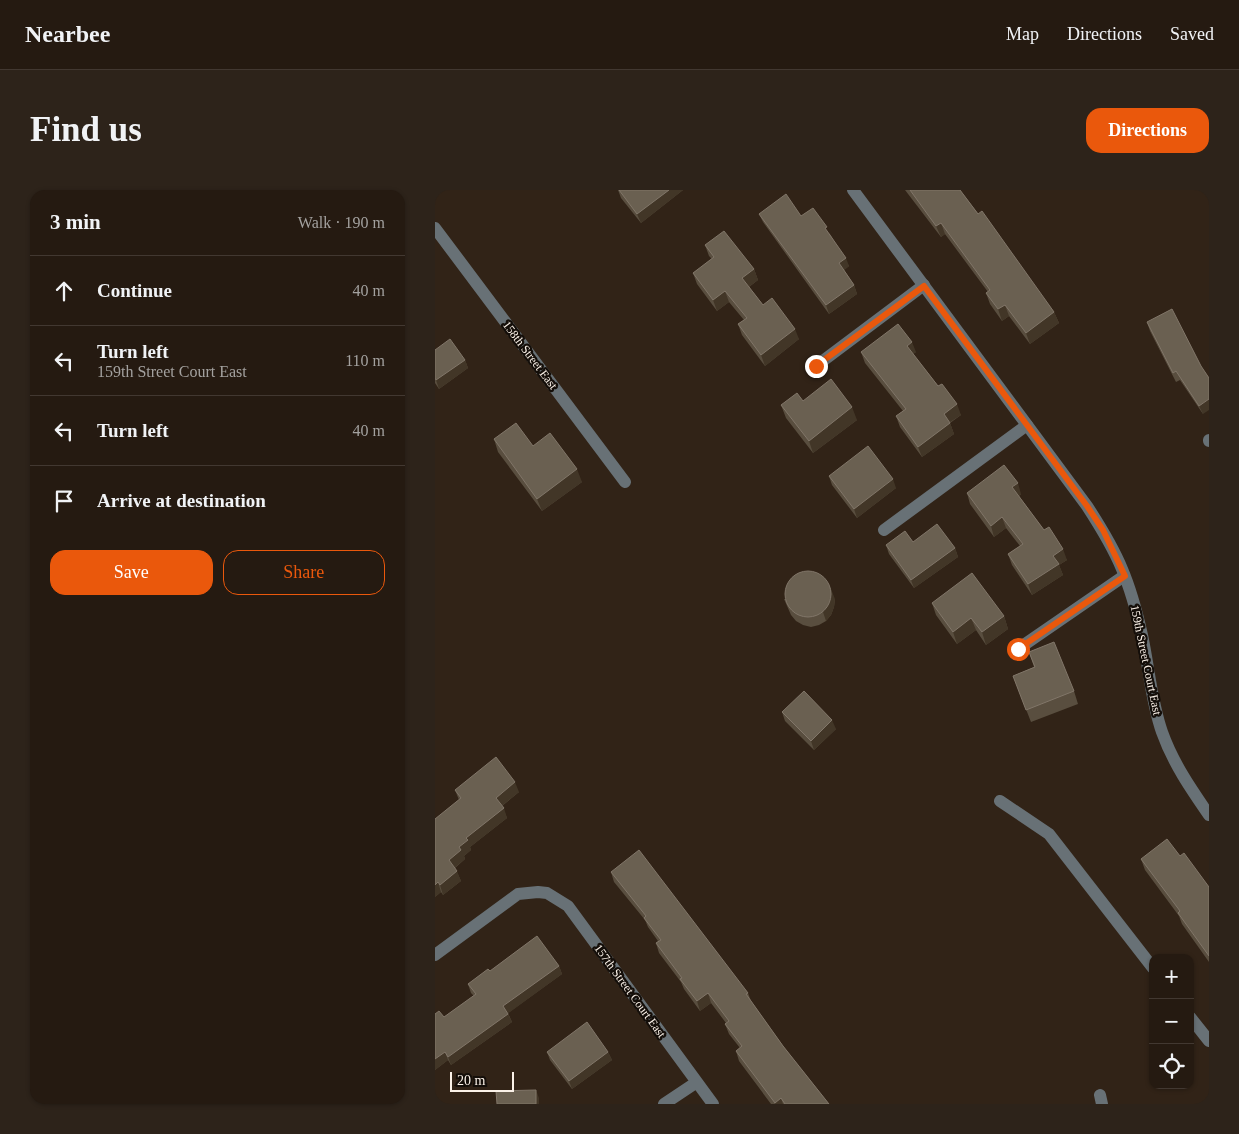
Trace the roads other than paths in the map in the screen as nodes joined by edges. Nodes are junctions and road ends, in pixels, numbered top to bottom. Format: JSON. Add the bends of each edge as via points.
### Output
{"nodes":[{"id":1,"x":853,"y":190,"type":"edge"},
{"id":2,"x":435,"y":228,"type":"edge"},
{"id":3,"x":924,"y":286,"type":"junction"},
{"id":4,"x":816,"y":366,"type":"dead end"},
{"id":5,"x":1027,"y":425,"type":"junction"},
{"id":6,"x":625,"y":482,"type":"dead end"},
{"id":7,"x":884,"y":530,"type":"dead end"},
{"id":8,"x":1125,"y":576,"type":"junction"},
{"id":9,"x":1018,"y":649,"type":"dead end"},
{"id":10,"x":1001,"y":801,"type":"dead end"},
{"id":11,"x":1209,"y":815,"type":"edge"},
{"id":12,"x":435,"y":955,"type":"edge"},
{"id":13,"x":1149,"y":963,"type":"edge"},
{"id":14,"x":1194,"y":1022,"type":"edge"},
{"id":15,"x":1209,"y":1041,"type":"edge"},
{"id":16,"x":697,"y":1082,"type":"junction"},
{"id":17,"x":664,"y":1104,"type":"edge"},
{"id":18,"x":713,"y":1104,"type":"edge"}],
"edges":[{"from":1,"to":3,"type":"street","name":"159th Street Court East"},
{"from":2,"to":6,"type":"street","name":"158th Street East"},
{"from":3,"to":4,"type":"street"},
{"from":3,"to":5,"type":"street","name":"159th Street Court East"},
{"from":5,"to":7,"type":"street"},
{"from":5,"to":8,"type":"street","name":"159th Street Court East","via":[[1103,530]]},
{"from":8,"to":9,"type":"street"},
{"from":8,"to":11,"type":"street","name":"159th Street Court East","via":[[1162,733],[1184,780]]},
{"from":10,"to":13,"type":"street","via":[[1049,834]]},
{"from":12,"to":16,"type":"street","name":"157th Street Court East","via":[[518,894],[547,893],[568,906]]},
{"from":14,"to":15,"type":"street"},
{"from":16,"to":17,"type":"street"},
{"from":16,"to":18,"type":"street","name":"157th Street Court East"}]}
